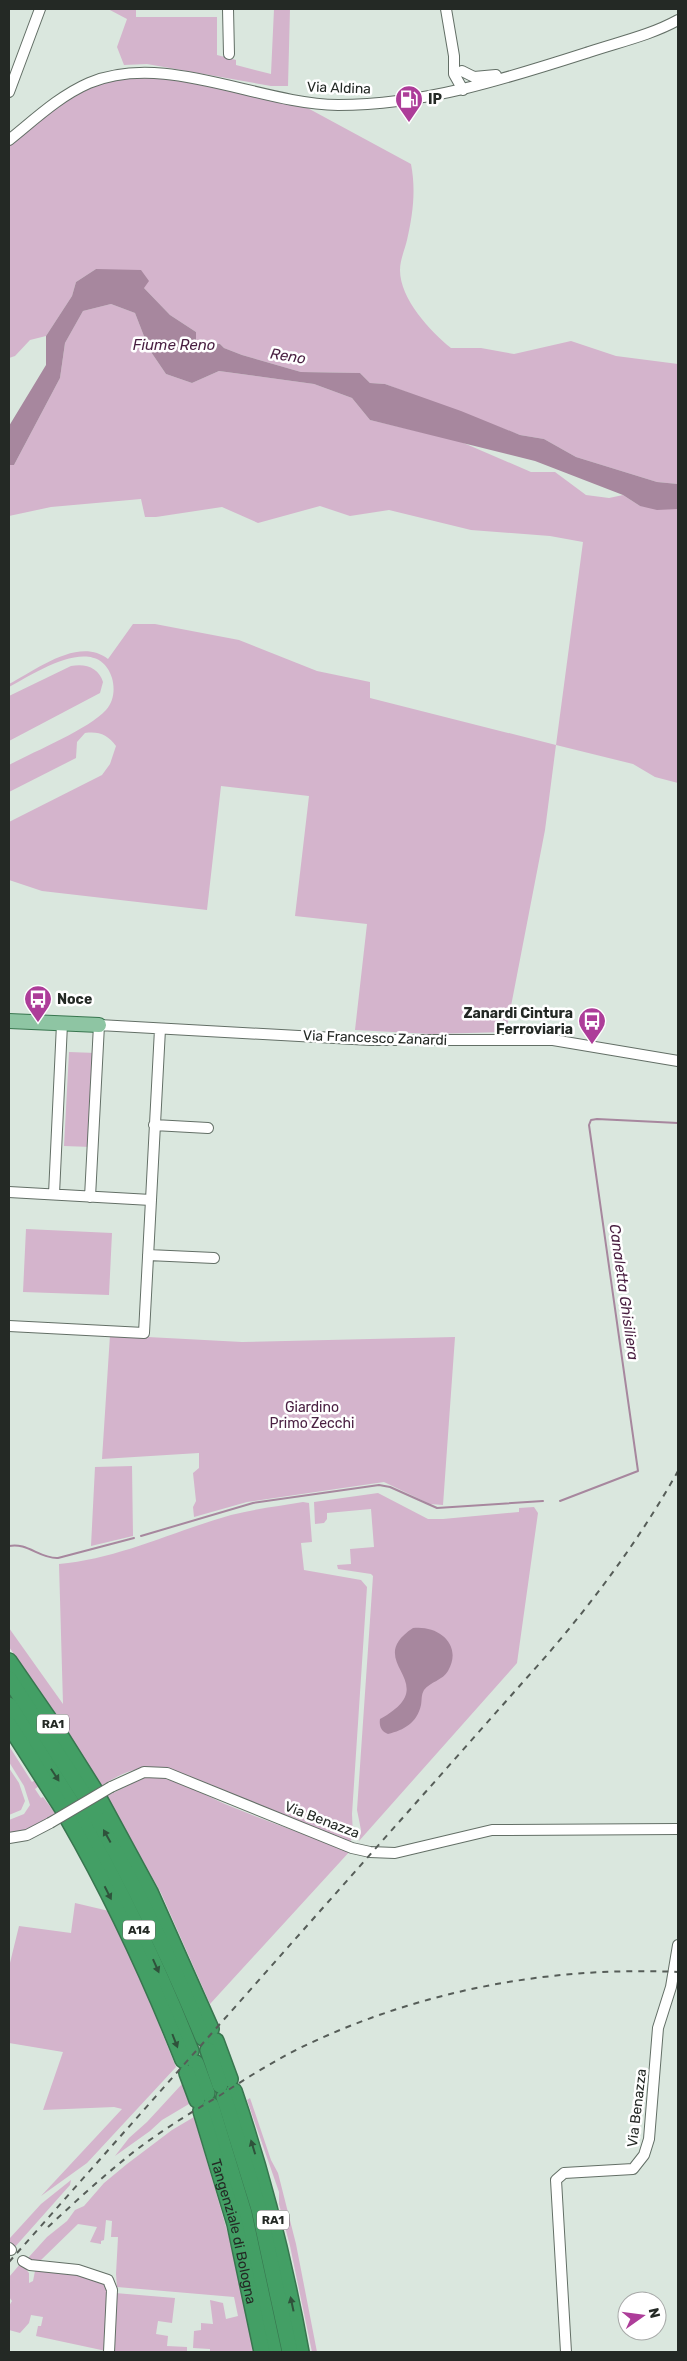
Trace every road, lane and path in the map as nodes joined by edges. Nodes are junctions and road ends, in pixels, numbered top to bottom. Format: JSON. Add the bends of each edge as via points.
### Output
{"nodes":[{"id":1,"x":40,"y":9,"type":"edge"},
{"id":2,"x":228,"y":9,"type":"edge"},
{"id":3,"x":446,"y":9,"type":"edge"},
{"id":4,"x":678,"y":16,"type":"edge"},
{"id":5,"x":678,"y":20,"type":"edge"},
{"id":6,"x":661,"y":28,"type":"junction"},
{"id":7,"x":229,"y":54,"type":"dead end"},
{"id":8,"x":458,"y":72,"type":"junction"},
{"id":9,"x":522,"y":72,"type":"junction"},
{"id":10,"x":463,"y":90,"type":"junction"},
{"id":11,"x":9,"y":92,"type":"edge"},
{"id":12,"x":428,"y":96,"type":"junction"},
{"id":13,"x":9,"y":140,"type":"edge"},
{"id":14,"x":9,"y":1021,"type":"edge"},
{"id":15,"x":62,"y":1024,"type":"junction"},
{"id":16,"x":99,"y":1025,"type":"junction"},
{"id":17,"x":160,"y":1029,"type":"junction"},
{"id":18,"x":678,"y":1060,"type":"edge"},
{"id":19,"x":154,"y":1125,"type":"junction"},
{"id":20,"x":208,"y":1128,"type":"dead end"},
{"id":21,"x":9,"y":1192,"type":"edge"},
{"id":22,"x":54,"y":1194,"type":"junction"},
{"id":23,"x":90,"y":1197,"type":"junction"},
{"id":24,"x":151,"y":1200,"type":"junction"},
{"id":25,"x":148,"y":1255,"type":"junction"},
{"id":26,"x":214,"y":1258,"type":"dead end"},
{"id":27,"x":9,"y":1326,"type":"edge"},
{"id":28,"x":9,"y":1661,"type":"edge"},
{"id":29,"x":9,"y":1679,"type":"edge"},
{"id":30,"x":9,"y":1705,"type":"edge"},
{"id":31,"x":9,"y":1725,"type":"edge"},
{"id":32,"x":81,"y":1804,"type":"junction"},
{"id":33,"x":678,"y":1829,"type":"edge"},
{"id":34,"x":9,"y":1838,"type":"edge"},
{"id":35,"x":678,"y":1945,"type":"edge"},
{"id":36,"x":227,"y":2088,"type":"junction"},
{"id":37,"x":204,"y":2102,"type":"junction"},
{"id":38,"x":22,"y":2261,"type":"dead end"},
{"id":39,"x":109,"y":2352,"type":"edge"},
{"id":40,"x":262,"y":2352,"type":"edge"},
{"id":41,"x":274,"y":2352,"type":"edge"},
{"id":42,"x":290,"y":2352,"type":"edge"},
{"id":43,"x":302,"y":2352,"type":"edge"},
{"id":44,"x":566,"y":2352,"type":"edge"}],
"edges":[{"from":1,"to":11,"type":"street"},
{"from":2,"to":7,"type":"street"},
{"from":3,"to":8,"type":"street"},
{"from":4,"to":6,"type":"street"},
{"from":5,"to":6,"type":"street","name":"Via Aldina"},
{"from":6,"to":9,"type":"street","name":"Via Aldina"},
{"from":8,"to":9,"type":"street","via":[[480,77]]},
{"from":8,"to":10,"type":"street"},
{"from":8,"to":12,"type":"street","via":[[442,90]]},
{"from":9,"to":10,"type":"street","name":"Via Aldina"},
{"from":10,"to":12,"type":"street","name":"Via Aldina"},
{"from":12,"to":13,"type":"street","name":"Via Aldina","via":[[374,104],[336,105],[272,97],[165,74],[125,73],[77,89]]},
{"from":14,"to":15,"type":"main road","name":"Via Francesco Zanardi"},
{"from":15,"to":16,"type":"main road","name":"Via Francesco Zanardi"},
{"from":15,"to":22,"type":"street"},
{"from":16,"to":17,"type":"street","name":"Via Francesco Zanardi"},
{"from":16,"to":23,"type":"street"},
{"from":17,"to":18,"type":"street","name":"Via Francesco Zanardi","via":[[379,1040],[553,1040]]},
{"from":17,"to":19,"type":"street"},
{"from":19,"to":20,"type":"street"},
{"from":19,"to":24,"type":"street"},
{"from":21,"to":22,"type":"street"},
{"from":22,"to":23,"type":"street"},
{"from":23,"to":24,"type":"street"},
{"from":24,"to":25,"type":"street"},
{"from":25,"to":26,"type":"street"},
{"from":25,"to":27,"type":"street","via":[[144,1333]]},
{"from":28,"to":32,"type":"highway","number":"RA1","via":[[60,1734]]},
{"from":29,"to":32,"type":"highway","number":"A14"},
{"from":30,"to":32,"type":"highway","number":"A14","one_way":true},
{"from":31,"to":32,"type":"highway","number":"RA1"},
{"from":36,"to":32,"type":"highway","number":"RA1","one_way":true,"via":[[150,1892]]},
{"from":32,"to":37,"type":"highway","number":"A14","one_way":true,"via":[[164,1984]]},
{"from":33,"to":34,"type":"street","name":"Via Benazza","bridge":true,"via":[[492,1830],[385,1853],[352,1848],[167,1773],[140,1773],[27,1835]]},
{"from":35,"to":44,"type":"street","name":"Via Benazza","via":[[671,1987],[658,2028],[651,2122],[644,2156],[633,2169],[564,2173],[556,2180]]},
{"from":36,"to":42,"type":"highway","via":[[259,2209]]},
{"from":43,"to":36,"type":"highway","number":"RA1","one_way":true,"via":[[277,2235],[253,2148]]},
{"from":37,"to":40,"type":"highway","name":"Tangenziale di Bologna","number":"RA1","via":[[235,2224]]},
{"from":37,"to":41,"type":"highway","number":"A14","via":[[244,2213]]},
{"from":38,"to":39,"type":"street","via":[[30,2266],[78,2270],[108,2280],[112,2290]]}]}
